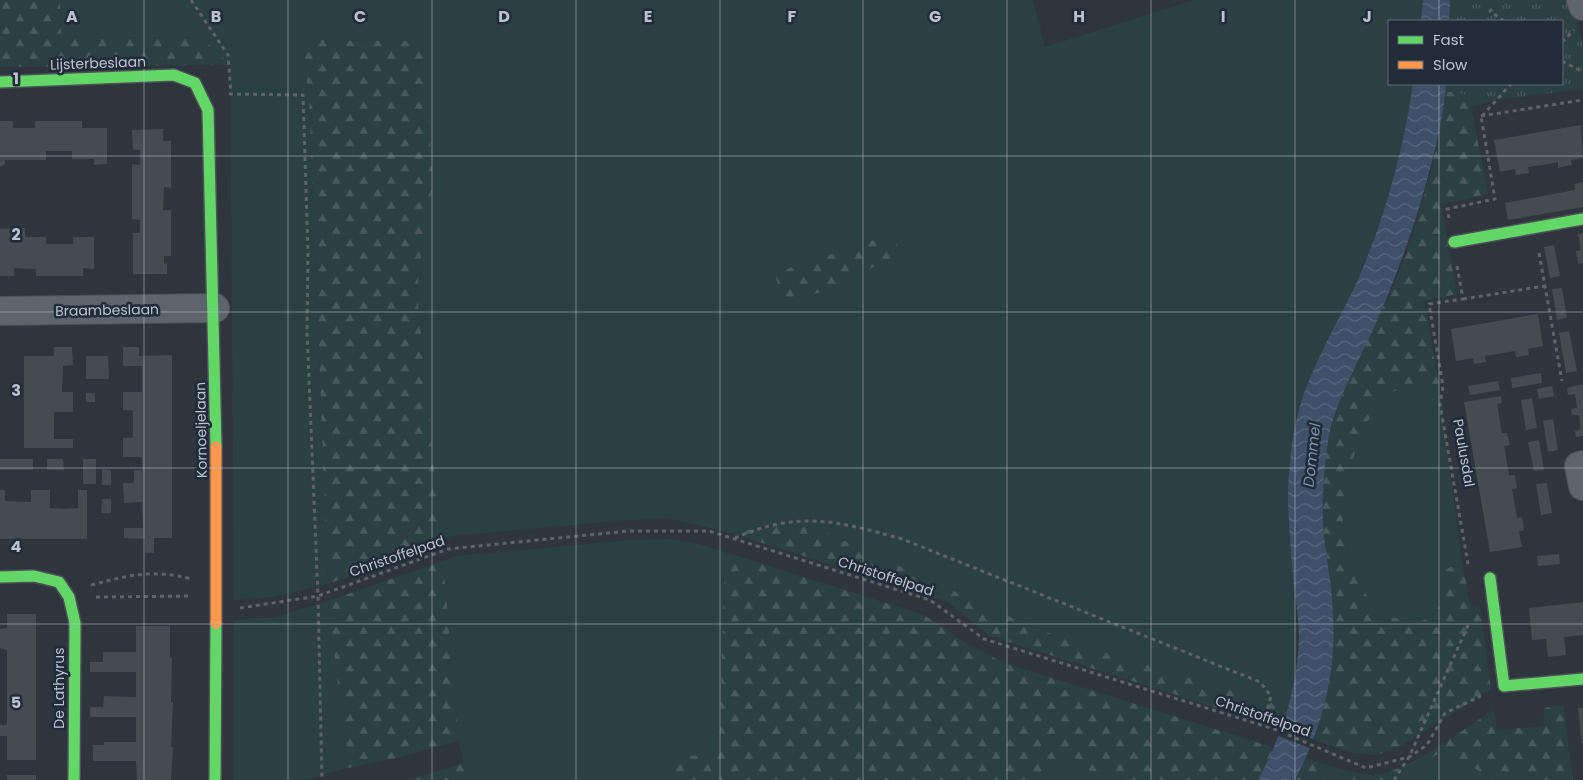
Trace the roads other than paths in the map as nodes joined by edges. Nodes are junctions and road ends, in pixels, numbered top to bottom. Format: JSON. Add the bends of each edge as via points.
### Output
{"nodes":[{"id":1,"x":1581,"y":0,"type":"edge"},
{"id":2,"x":1583,"y":6,"type":"edge"},
{"id":3,"x":0,"y":82,"type":"edge"},
{"id":4,"x":195,"y":83,"type":"joint"},
{"id":5,"x":1583,"y":219,"type":"edge"},
{"id":6,"x":1454,"y":242,"type":"road end"},
{"id":7,"x":215,"y":308,"type":"junction"},
{"id":8,"x":0,"y":311,"type":"edge"},
{"id":9,"x":1583,"y":465,"type":"edge"},
{"id":10,"x":1583,"y":486,"type":"edge"},
{"id":11,"x":0,"y":577,"type":"edge"},
{"id":12,"x":1490,"y":578,"type":"road end"},
{"id":13,"x":1583,"y":679,"type":"edge"},
{"id":14,"x":74,"y":780,"type":"edge"},
{"id":15,"x":215,"y":780,"type":"edge"}],
"edges":[{"from":1,"to":2,"type":"street"},
{"from":3,"to":4,"type":"street","name":"Lijsterbeslaan","via":[[174,75]]},
{"from":4,"to":7,"type":"street","name":"Kornoeljelaan","via":[[208,110]]},
{"from":5,"to":6,"type":"street"},
{"from":7,"to":8,"type":"street","name":"Braambeslaan"},
{"from":7,"to":15,"type":"street","name":"Kornoeljelaan","via":[[218,595]]},
{"from":9,"to":10,"type":"street","via":[[1579,466]]},
{"from":11,"to":14,"type":"street","name":"De Lathyrus","via":[[34,576],[59,582],[69,597],[75,623]]},
{"from":12,"to":13,"type":"street","via":[[1504,686]]}]}
